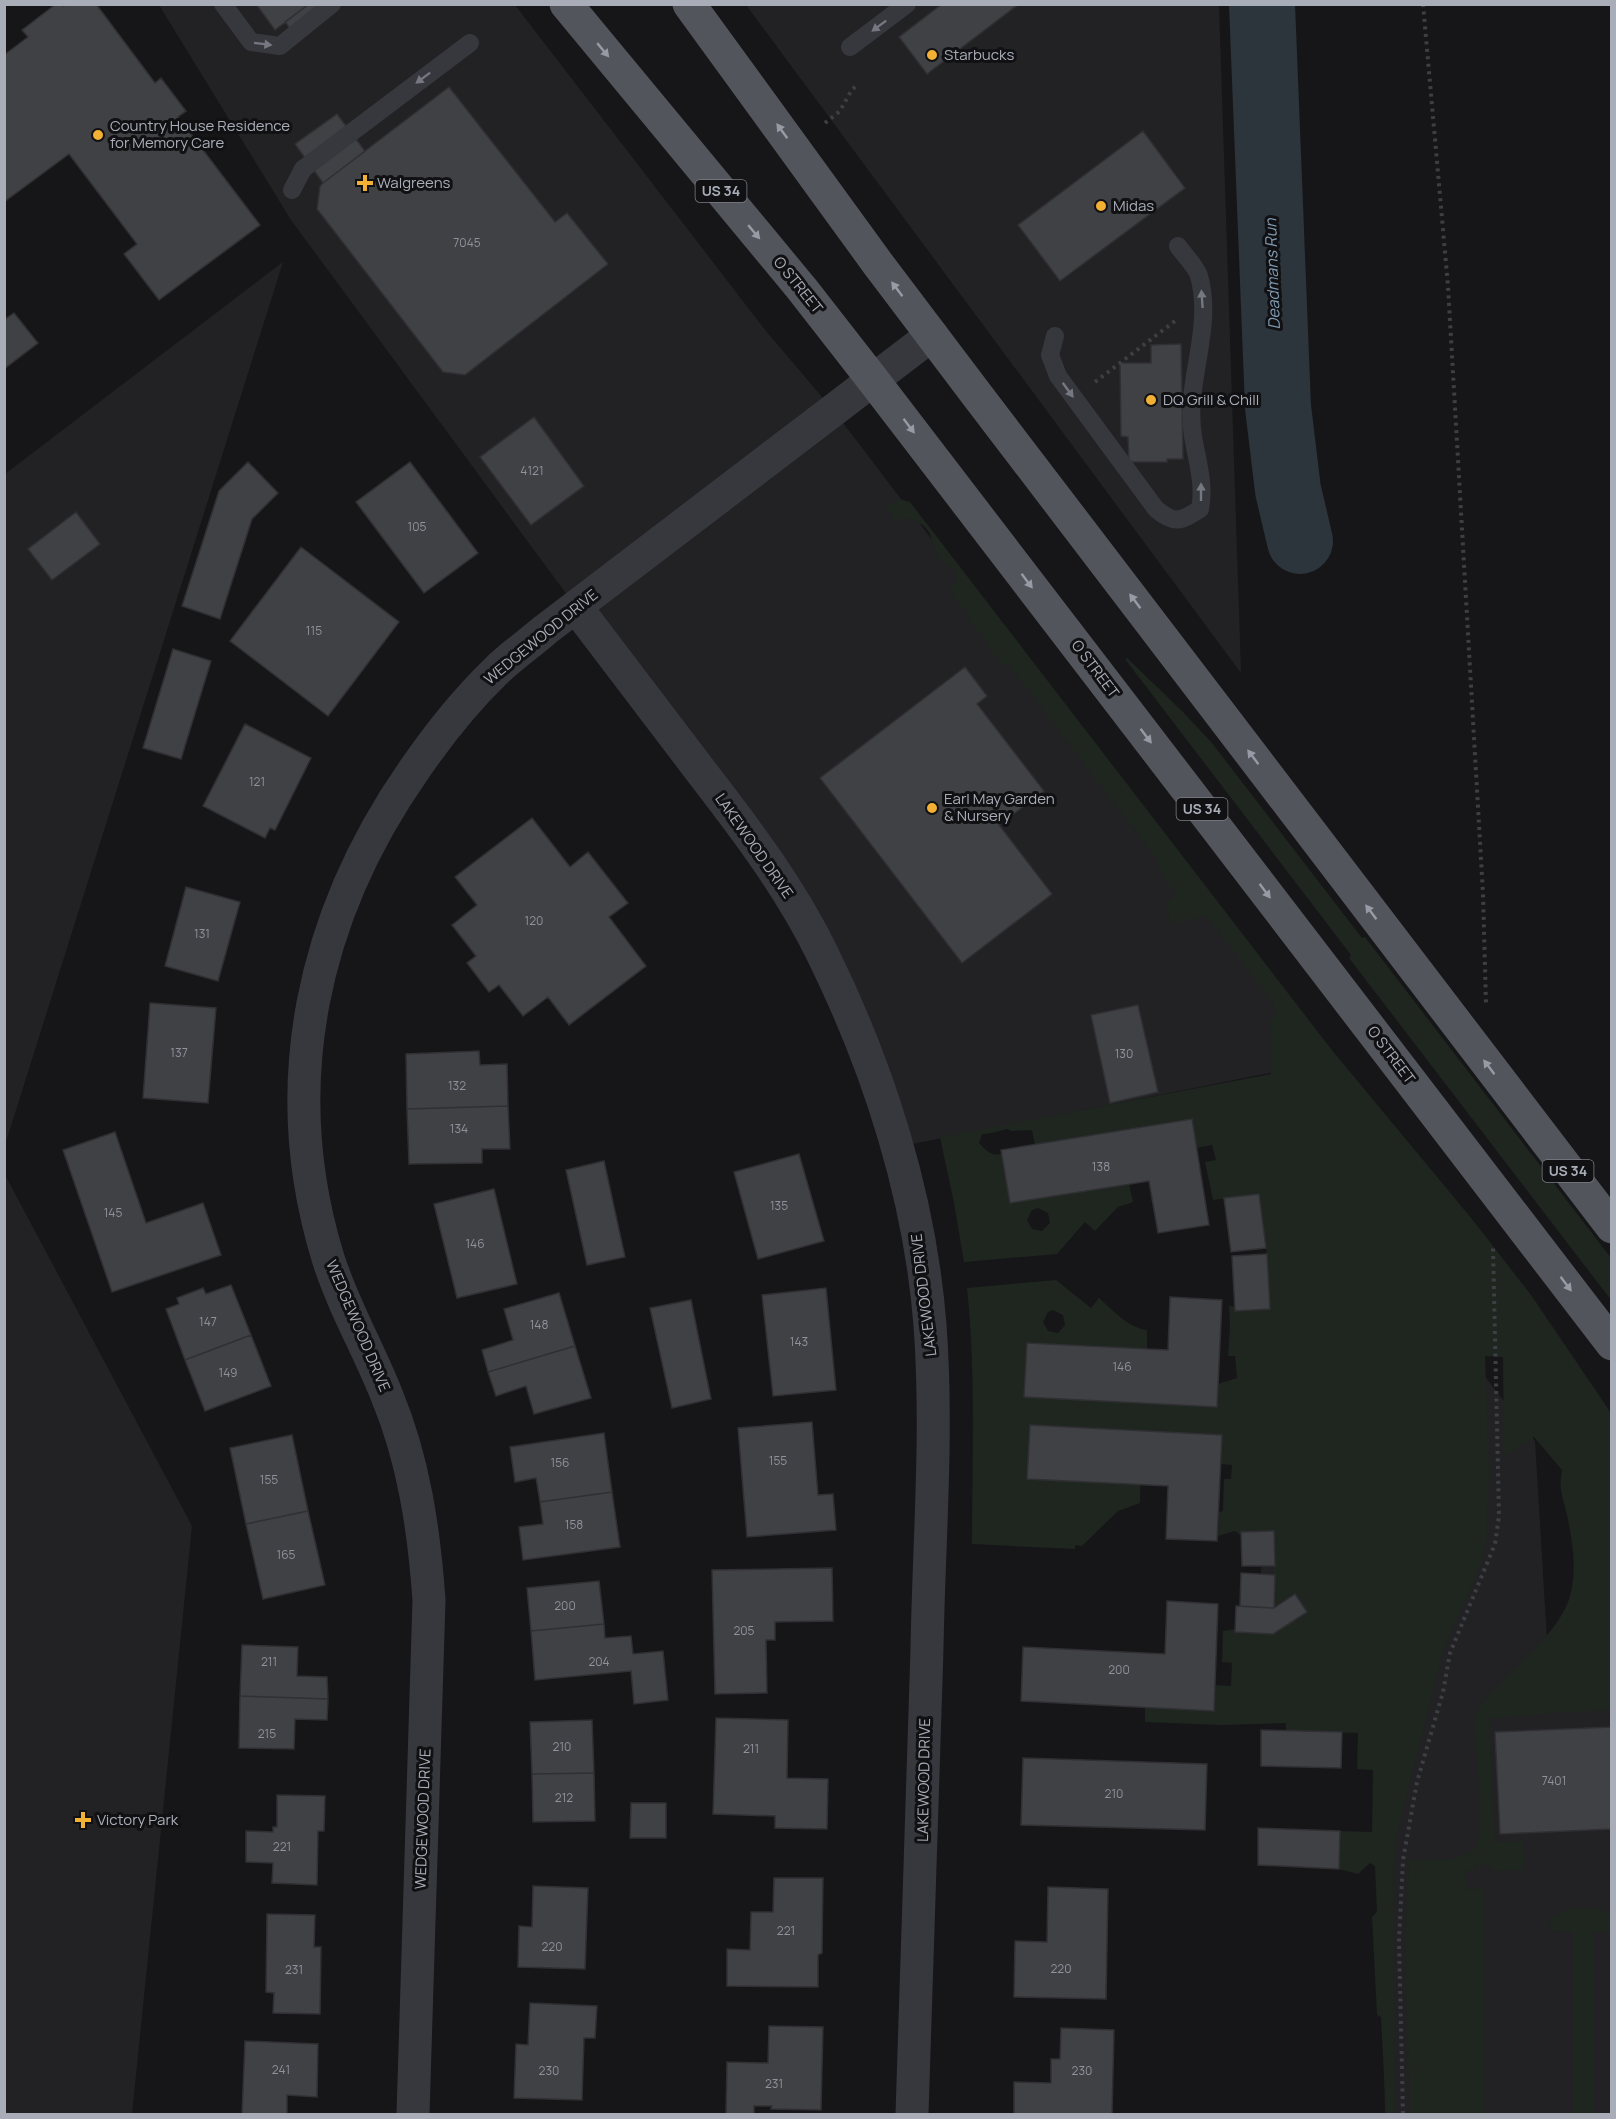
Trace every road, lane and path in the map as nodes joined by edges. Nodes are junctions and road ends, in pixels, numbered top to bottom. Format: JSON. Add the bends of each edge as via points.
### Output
{"nodes":[{"id":1,"x":223,"y":4,"type":"edge"},
{"id":2,"x":332,"y":4,"type":"edge"},
{"id":3,"x":566,"y":4,"type":"edge"},
{"id":4,"x":689,"y":4,"type":"edge"},
{"id":5,"x":907,"y":4,"type":"edge"},
{"id":6,"x":1423,"y":4,"type":"edge"},
{"id":7,"x":470,"y":43,"type":"dead end"},
{"id":8,"x":850,"y":47,"type":"dead end"},
{"id":9,"x":857,"y":85,"type":"dead end"},
{"id":10,"x":825,"y":123,"type":"dead end"},
{"id":11,"x":292,"y":190,"type":"dead end"},
{"id":12,"x":1178,"y":246,"type":"dead end"},
{"id":13,"x":1183,"y":316,"type":"dead end"},
{"id":14,"x":932,"y":335,"type":"junction"},
{"id":15,"x":1055,"y":336,"type":"dead end"},
{"id":16,"x":873,"y":380,"type":"junction"},
{"id":17,"x":1089,"y":386,"type":"dead end"},
{"id":18,"x":576,"y":607,"type":"junction"},
{"id":19,"x":1483,"y":894,"type":"dead end"},
{"id":20,"x":1611,"y":1227,"type":"edge"},
{"id":21,"x":1496,"y":1341,"type":"dead end"},
{"id":22,"x":1611,"y":1344,"type":"edge"},
{"id":23,"x":413,"y":2115,"type":"edge"},
{"id":24,"x":912,"y":2115,"type":"edge"},
{"id":25,"x":1403,"y":2115,"type":"edge"}],
"edges":[{"from":1,"to":2,"type":"lane","one_way":true,"via":[[252,42],[280,46]]},
{"from":3,"to":16,"type":"main road","name":"O STREET","number":"US 34","one_way":true},
{"from":14,"to":4,"type":"main road","number":"US 34","one_way":true},
{"from":5,"to":8,"type":"lane","one_way":true},
{"from":6,"to":19,"type":"path","via":[[1448,286]]},
{"from":7,"to":11,"type":"lane","one_way":true,"via":[[303,170]]},
{"from":9,"to":10,"type":"path","via":[[840,111]]},
{"from":15,"to":12,"type":"lane","one_way":true,"via":[[1050,355],[1058,376],[1156,509],[1169,519],[1184,519],[1200,509],[1203,494],[1193,436],[1191,392],[1200,355],[1203,301],[1198,273]]},
{"from":13,"to":17,"type":"path"},
{"from":14,"to":16,"type":"street","name":"WEDGEWOOD DRIVE"},
{"from":20,"to":14,"type":"main road","number":"US 34","one_way":true},
{"from":16,"to":18,"type":"street","name":"WEDGEWOOD DRIVE"},
{"from":16,"to":22,"type":"main road","name":"O STREET","number":"US 34","one_way":true},
{"from":18,"to":23,"type":"street","name":"WEDGEWOOD DRIVE","via":[[486,681],[441,730],[396,795],[344,895],[320,972],[309,1024],[304,1093],[312,1192],[328,1258],[388,1398],[410,1464],[425,1542],[429,1600]]},
{"from":18,"to":24,"type":"street","name":"LAKEWOOD DRIVE","via":[[757,845],[798,908],[847,1006],[880,1093],[906,1182],[924,1280],[932,1375]]},
{"from":21,"to":25,"type":"path","via":[[1499,1516],[1495,1544],[1450,1653],[1417,1782],[1403,1860],[1399,1940]]}]}
